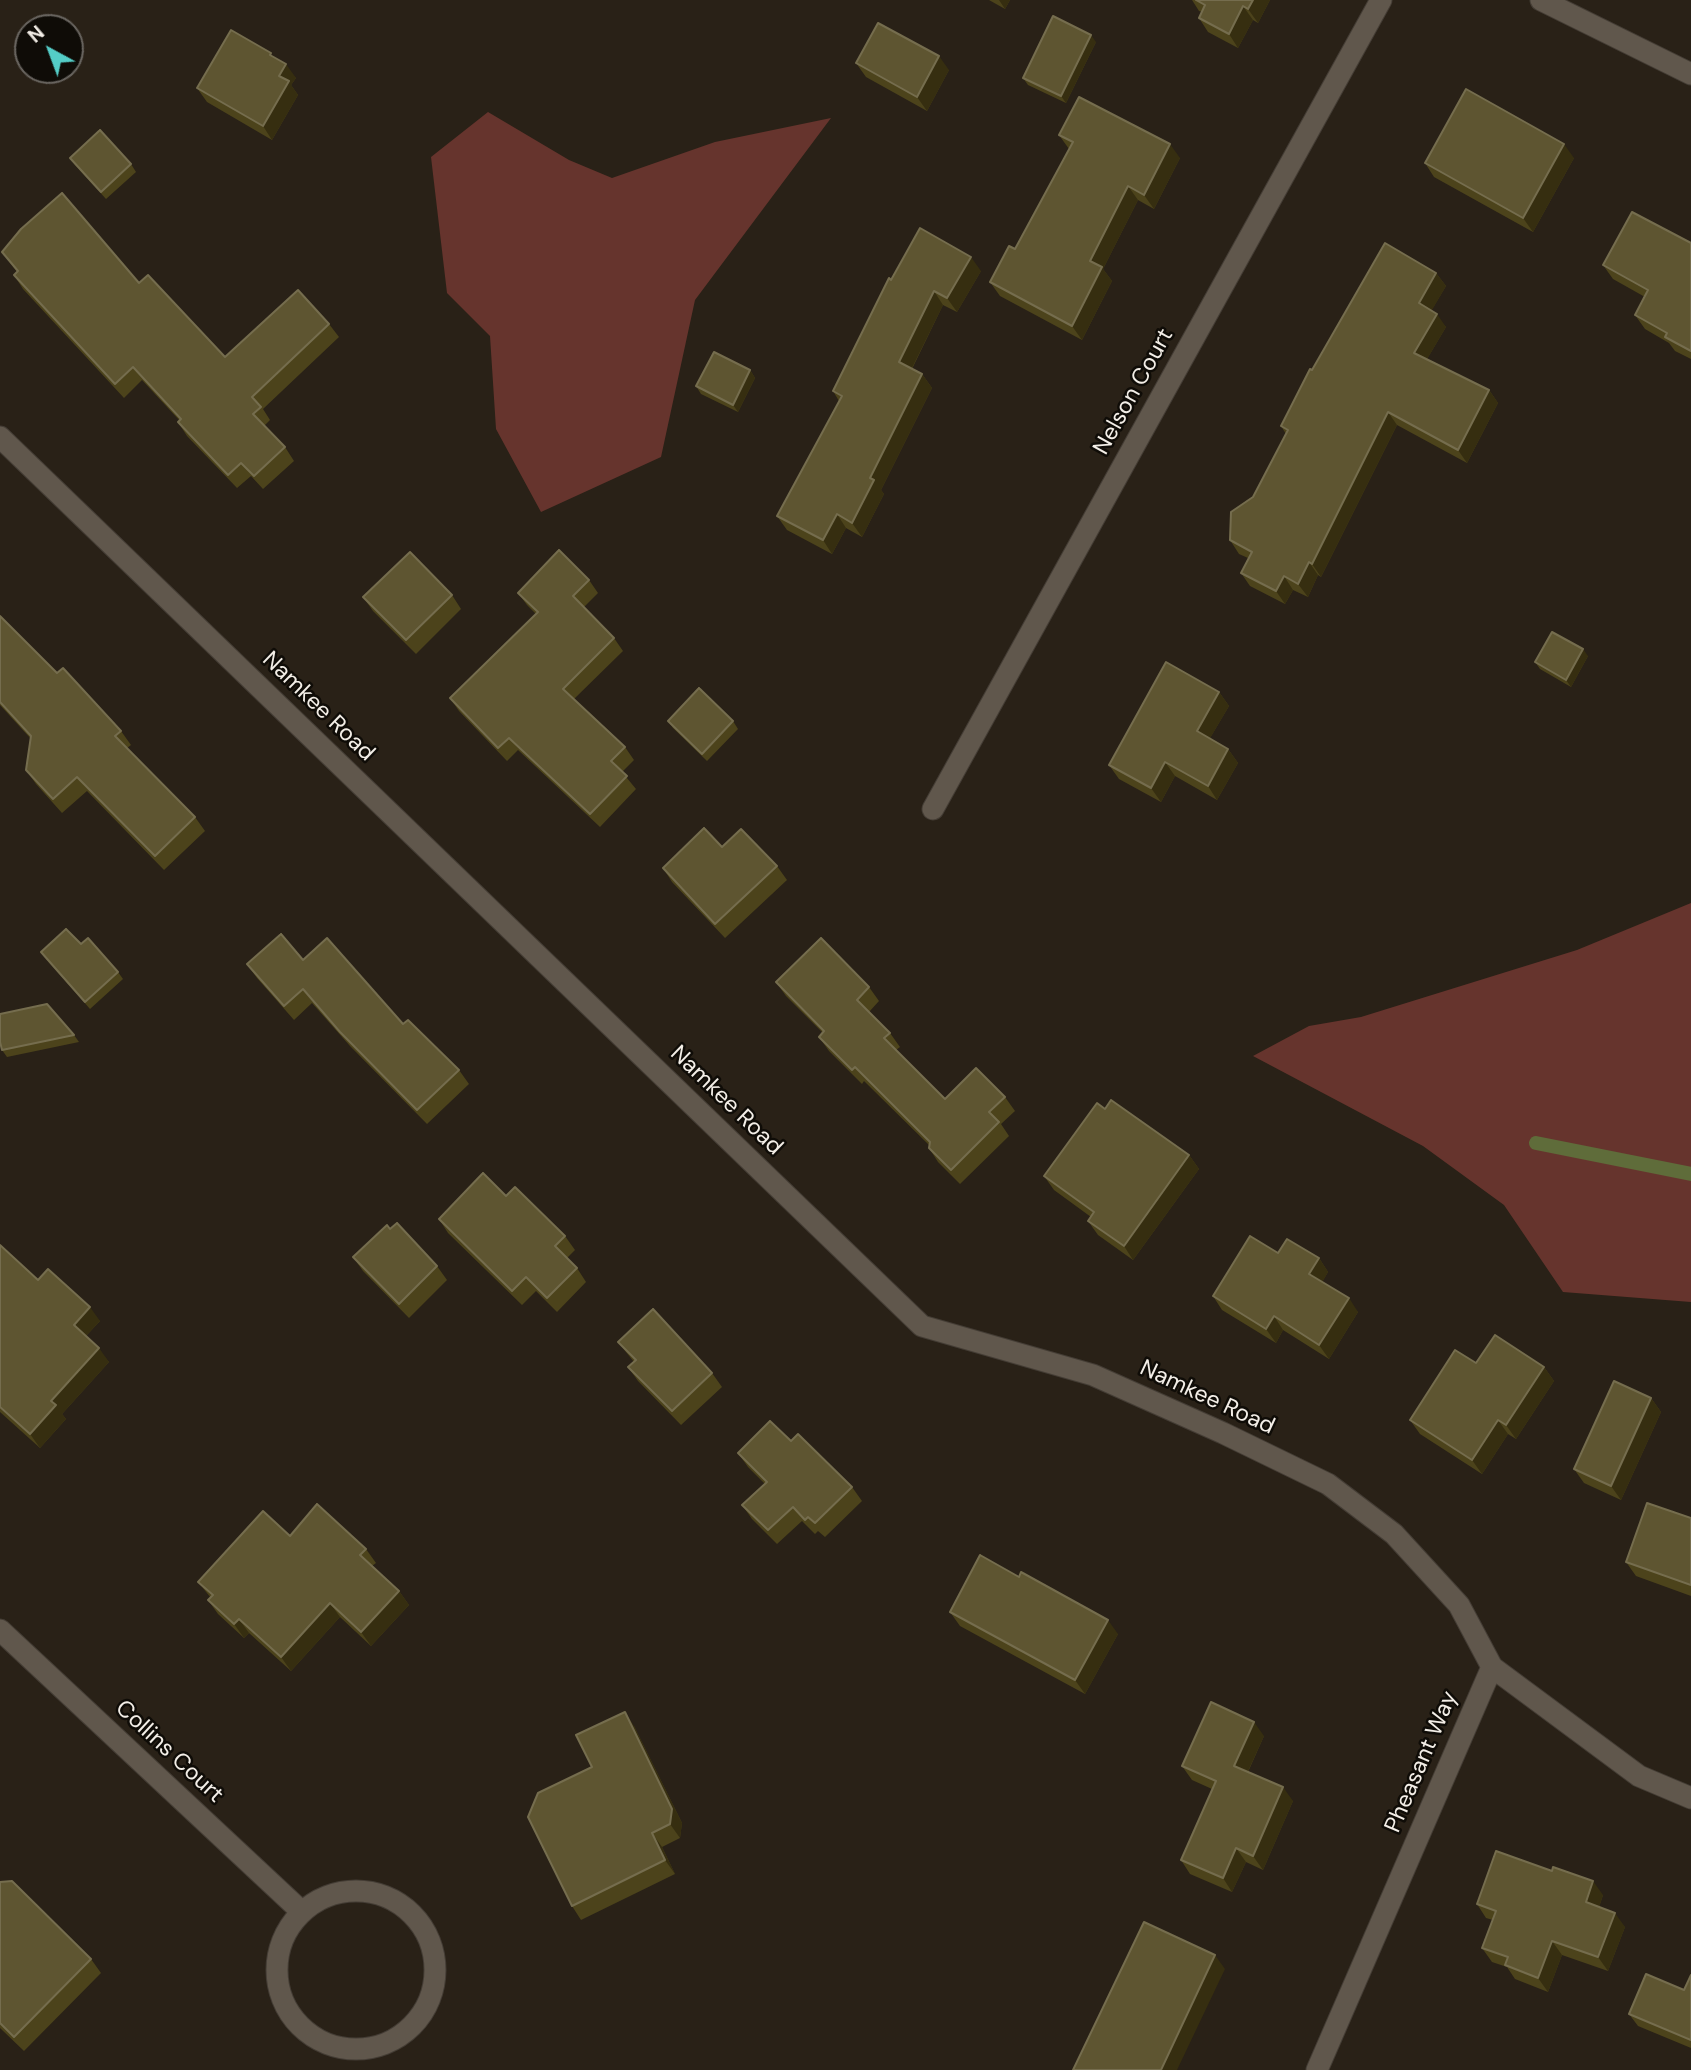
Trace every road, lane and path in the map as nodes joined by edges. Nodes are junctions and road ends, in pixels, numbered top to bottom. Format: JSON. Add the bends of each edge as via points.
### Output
{"nodes":[{"id":1,"x":1381,"y":0,"type":"edge"},
{"id":2,"x":1541,"y":0,"type":"edge"},
{"id":3,"x":1691,"y":74,"type":"edge"},
{"id":4,"x":0,"y":437,"type":"edge"},
{"id":5,"x":933,"y":809,"type":"dead end"},
{"id":6,"x":0,"y":1630,"type":"edge"},
{"id":7,"x":1492,"y":1667,"type":"junction"},
{"id":8,"x":1691,"y":1798,"type":"edge"},
{"id":9,"x":302,"y":1912,"type":"junction"},
{"id":10,"x":1317,"y":2070,"type":"edge"}],
"edges":[{"from":1,"to":5,"type":"street","name":"Nelson Court"},
{"from":2,"to":3,"type":"street"},
{"from":4,"to":7,"type":"street","name":"Namkee Road","via":[[922,1326],[1093,1374],[1328,1484],[1394,1534],[1460,1605]]},
{"from":6,"to":9,"type":"street","name":"Collins Court"},
{"from":7,"to":8,"type":"street","via":[[1639,1776]]},
{"from":7,"to":10,"type":"street","name":"Pheasant Way"},
{"from":9,"to":9,"type":"street","via":[[285,1933],[277,1959],[277,1986],[287,2011],[305,2032],[329,2046],[356,2050],[382,2045],[405,2033],[422,2014],[433,1991],[435,1965],[430,1941],[417,1919],[397,1902],[374,1893],[348,1891],[324,1898]]}]}
